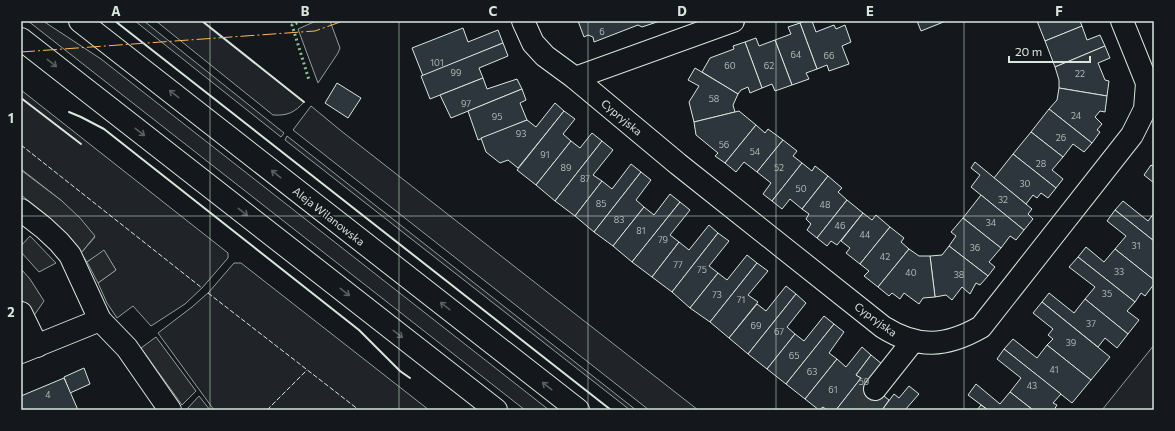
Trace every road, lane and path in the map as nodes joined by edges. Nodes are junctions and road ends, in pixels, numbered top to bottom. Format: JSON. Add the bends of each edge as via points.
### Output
{"nodes":[{"id":1,"x":80,"y":21,"type":"edge"},
{"id":2,"x":523,"y":21,"type":"edge"},
{"id":3,"x":733,"y":21,"type":"edge"},
{"id":4,"x":1122,"y":21,"type":"edge"},
{"id":5,"x":21,"y":39,"type":"edge"},
{"id":6,"x":575,"y":78,"type":"junction"},
{"id":7,"x":21,"y":210,"type":"edge"},
{"id":8,"x":21,"y":313,"type":"edge"},
{"id":9,"x":100,"y":320,"type":"junction"},
{"id":10,"x":913,"y":341,"type":"junction"},
{"id":11,"x":29,"y":349,"type":"edge"},
{"id":12,"x":875,"y":389,"type":"tunnel mouth"},
{"id":13,"x":170,"y":410,"type":"edge"},
{"id":14,"x":496,"y":410,"type":"edge"},
{"id":15,"x":578,"y":410,"type":"edge"}],
"edges":[{"from":15,"to":1,"type":"street","name":"Aleja Wilanowska","one_way":true},
{"from":2,"to":6,"type":"street","name":"Cypryjska","via":[[532,43]]},
{"from":3,"to":6,"type":"street"},
{"from":4,"to":10,"type":"street","name":"Cypryjska","via":[[1147,83],[1145,109],[1132,135],[981,327],[966,336],[949,341]]},
{"from":5,"to":14,"type":"street","one_way":true},
{"from":6,"to":10,"type":"street","name":"Cypryjska","via":[[678,164],[883,327]]},
{"from":7,"to":9,"type":"street","via":[[49,232],[70,255]]},
{"from":8,"to":11,"type":"street"},
{"from":9,"to":11,"type":"street"},
{"from":9,"to":13,"type":"street","via":[[127,348]]},
{"from":10,"to":12,"type":"street"}]}
